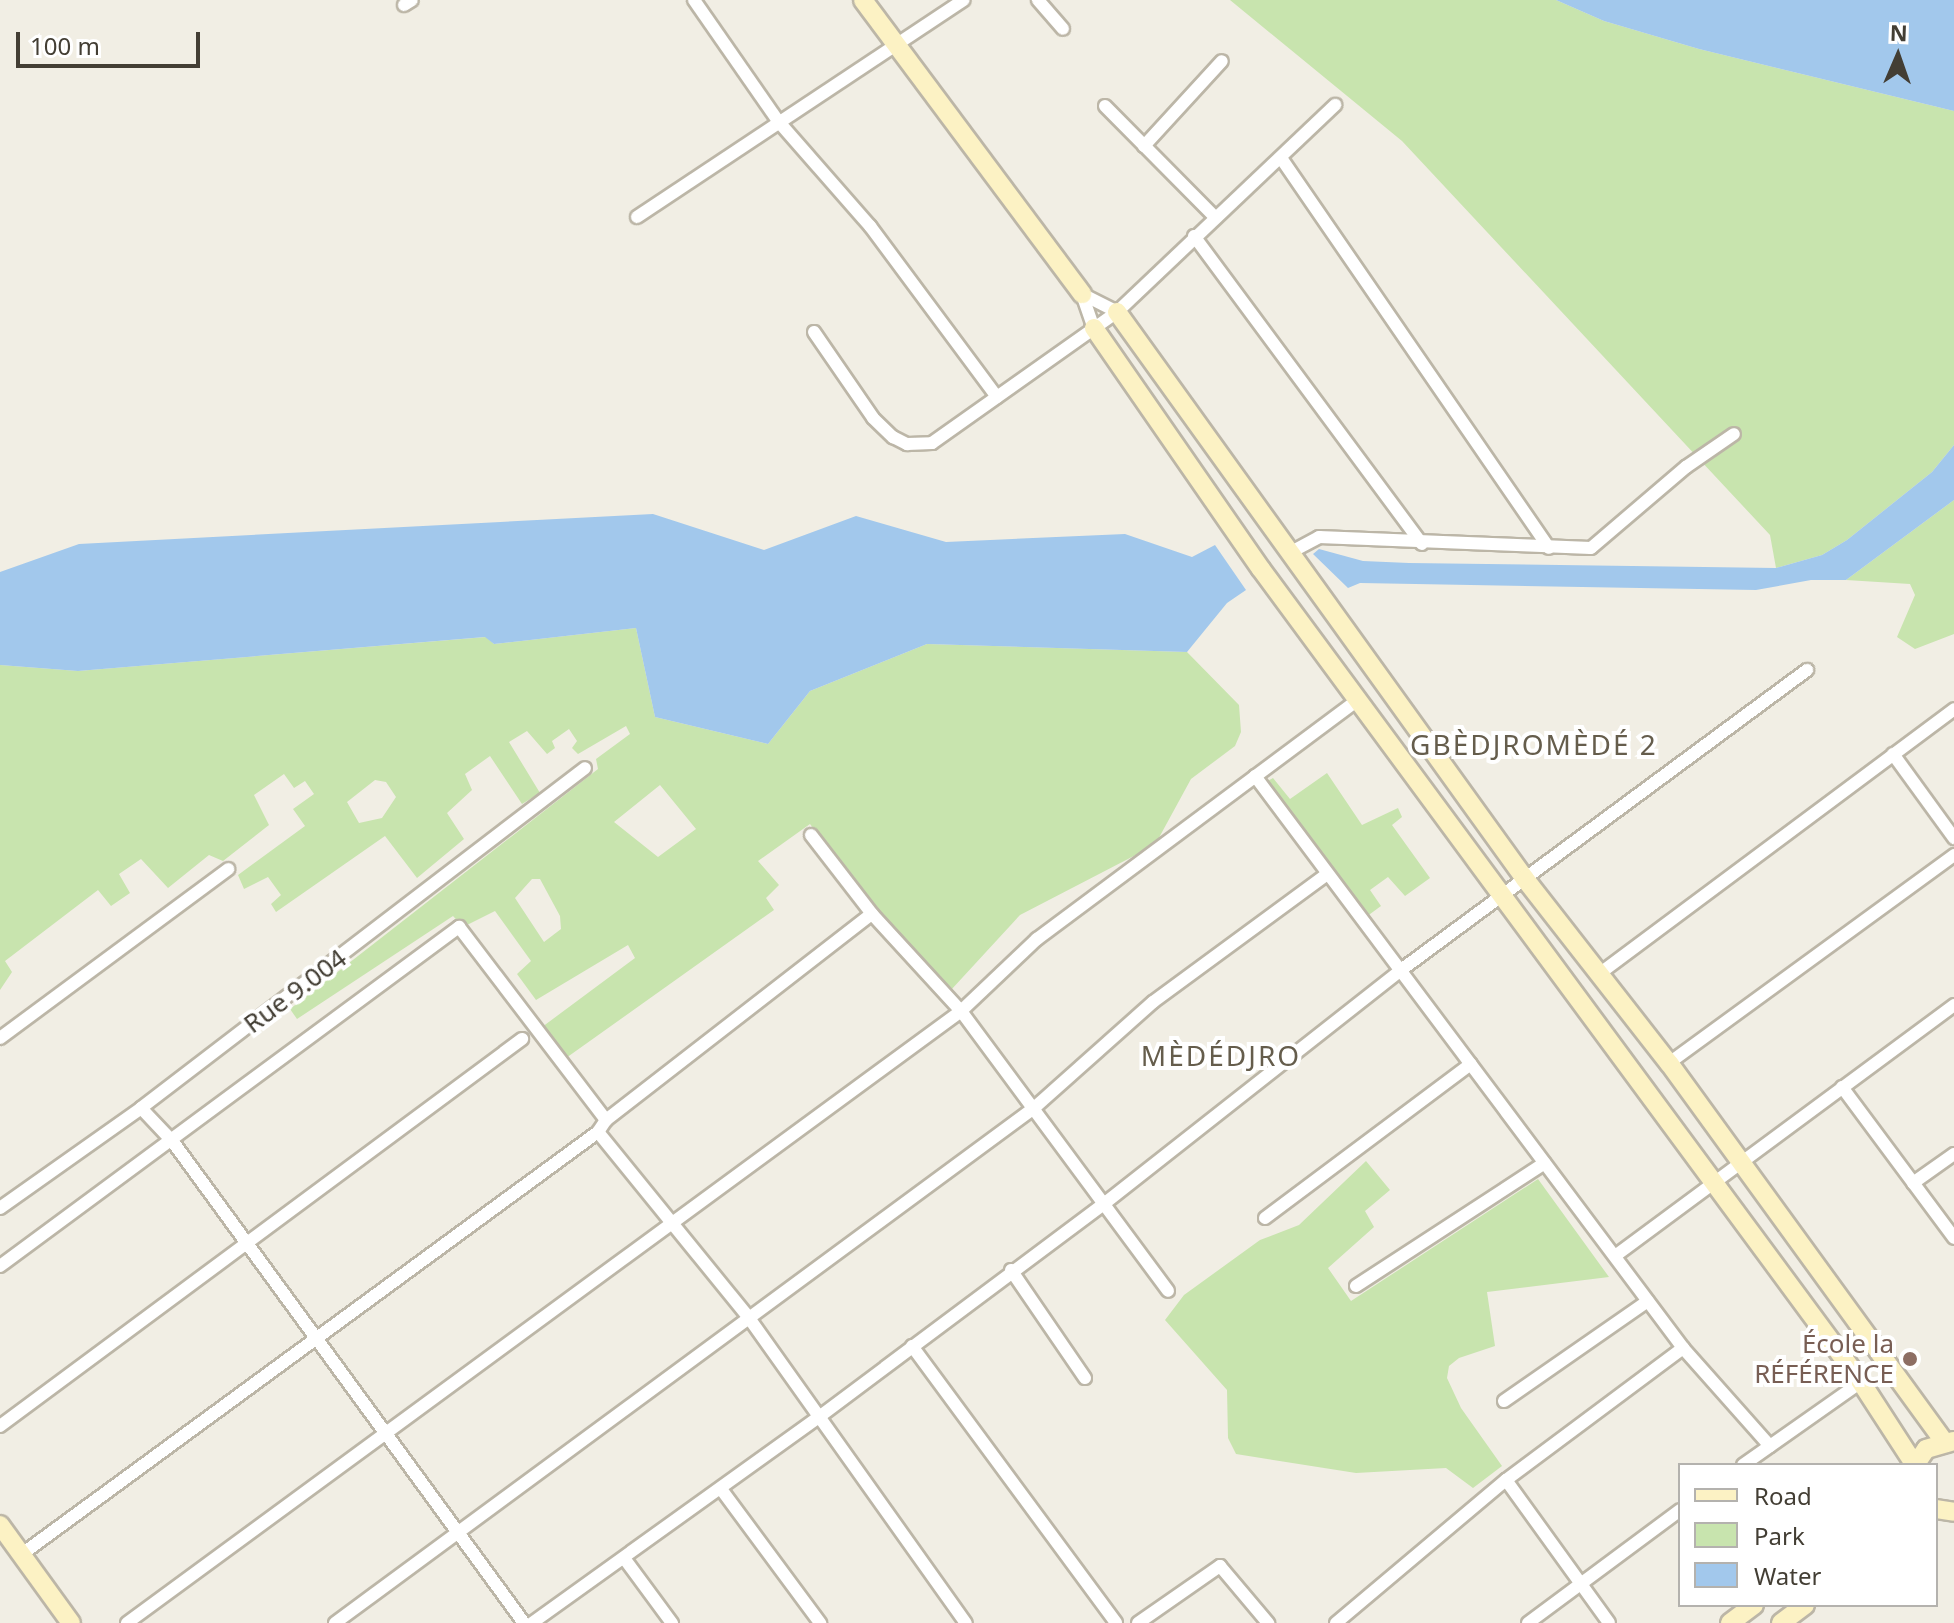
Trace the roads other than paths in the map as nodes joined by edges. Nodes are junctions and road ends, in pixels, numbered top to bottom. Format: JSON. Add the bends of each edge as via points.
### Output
{"nodes":[{"id":1,"x":694,"y":0,"type":"edge"},
{"id":2,"x":863,"y":0,"type":"edge"},
{"id":3,"x":963,"y":0,"type":"edge"},
{"id":4,"x":1038,"y":0,"type":"edge"},
{"id":5,"x":1063,"y":29,"type":"dead end"},
{"id":6,"x":897,"y":45,"type":"junction"},
{"id":7,"x":1222,"y":61,"type":"dead end"},
{"id":8,"x":1335,"y":105,"type":"dead end"},
{"id":9,"x":1105,"y":106,"type":"dead end"},
{"id":10,"x":778,"y":121,"type":"junction"},
{"id":11,"x":1144,"y":146,"type":"junction"},
{"id":12,"x":1281,"y":158,"type":"junction"},
{"id":13,"x":637,"y":217,"type":"dead end"},
{"id":14,"x":1215,"y":217,"type":"junction"},
{"id":15,"x":1194,"y":236,"type":"junction"},
{"id":16,"x":1082,"y":294,"type":"junction"},
{"id":17,"x":1117,"y":312,"type":"junction"},
{"id":18,"x":1094,"y":328,"type":"junction"},
{"id":19,"x":814,"y":332,"type":"dead end"},
{"id":20,"x":997,"y":397,"type":"junction"},
{"id":21,"x":1734,"y":434,"type":"dead end"},
{"id":22,"x":1422,"y":544,"type":"junction"},
{"id":23,"x":1549,"y":548,"type":"junction"},
{"id":24,"x":1293,"y":551,"type":"junction"},
{"id":25,"x":1807,"y":670,"type":"dead end"},
{"id":26,"x":1358,"y":700,"type":"junction"},
{"id":27,"x":1954,"y":709,"type":"edge"},
{"id":28,"x":1893,"y":754,"type":"junction"},
{"id":29,"x":585,"y":768,"type":"dead end"},
{"id":30,"x":1255,"y":776,"type":"junction"},
{"id":31,"x":811,"y":835,"type":"dead end"},
{"id":32,"x":1954,"y":838,"type":"edge"},
{"id":33,"x":1954,"y":855,"type":"edge"},
{"id":34,"x":228,"y":869,"type":"dead end"},
{"id":35,"x":1327,"y":874,"type":"junction"},
{"id":36,"x":1525,"y":879,"type":"junction"},
{"id":37,"x":1501,"y":896,"type":"junction"},
{"id":38,"x":872,"y":914,"type":"junction"},
{"id":39,"x":1401,"y":970,"type":"junction"},
{"id":40,"x":1599,"y":974,"type":"junction"},
{"id":41,"x":1954,"y":1005,"type":"edge"},
{"id":42,"x":961,"y":1011,"type":"junction"},
{"id":43,"x":0,"y":1038,"type":"edge"},
{"id":44,"x":522,"y":1039,"type":"dead end"},
{"id":45,"x":1669,"y":1063,"type":"junction"},
{"id":46,"x":1471,"y":1064,"type":"junction"},
{"id":47,"x":1842,"y":1087,"type":"junction"},
{"id":48,"x":141,"y":1108,"type":"junction"},
{"id":49,"x":1034,"y":1108,"type":"junction"},
{"id":50,"x":606,"y":1120,"type":"junction"},
{"id":51,"x":598,"y":1132,"type":"junction"},
{"id":52,"x":173,"y":1142,"type":"junction"},
{"id":53,"x":1954,"y":1154,"type":"edge"},
{"id":54,"x":1545,"y":1163,"type":"junction"},
{"id":55,"x":1739,"y":1163,"type":"junction"},
{"id":56,"x":1715,"y":1183,"type":"junction"},
{"id":57,"x":1913,"y":1183,"type":"junction"},
{"id":58,"x":1105,"y":1203,"type":"junction"},
{"id":59,"x":0,"y":1208,"type":"edge"},
{"id":60,"x":1265,"y":1218,"type":"dead end"},
{"id":61,"x":674,"y":1226,"type":"junction"},
{"id":62,"x":1954,"y":1238,"type":"edge"},
{"id":63,"x":244,"y":1245,"type":"junction"},
{"id":64,"x":1615,"y":1256,"type":"junction"},
{"id":65,"x":0,"y":1266,"type":"edge"},
{"id":66,"x":1011,"y":1270,"type":"junction"},
{"id":67,"x":1356,"y":1286,"type":"dead end"},
{"id":68,"x":1168,"y":1291,"type":"dead end"},
{"id":69,"x":1648,"y":1301,"type":"junction"},
{"id":70,"x":749,"y":1318,"type":"junction"},
{"id":71,"x":316,"y":1340,"type":"junction"},
{"id":72,"x":912,"y":1346,"type":"junction"},
{"id":73,"x":1683,"y":1348,"type":"junction"},
{"id":74,"x":1085,"y":1378,"type":"dead end"},
{"id":75,"x":1861,"y":1382,"type":"junction"},
{"id":76,"x":1504,"y":1401,"type":"dead end"},
{"id":77,"x":819,"y":1417,"type":"junction"},
{"id":78,"x":0,"y":1426,"type":"edge"},
{"id":79,"x":385,"y":1434,"type":"junction"},
{"id":80,"x":1949,"y":1441,"type":"edge"},
{"id":81,"x":1770,"y":1446,"type":"junction"},
{"id":82,"x":1746,"y":1463,"type":"edge"},
{"id":83,"x":1914,"y":1463,"type":"edge"},
{"id":84,"x":1916,"y":1463,"type":"edge"},
{"id":85,"x":1506,"y":1480,"type":"junction"},
{"id":86,"x":721,"y":1489,"type":"junction"},
{"id":87,"x":1678,"y":1511,"type":"edge"},
{"id":88,"x":0,"y":1525,"type":"edge"},
{"id":89,"x":458,"y":1533,"type":"junction"},
{"id":90,"x":22,"y":1554,"type":"junction"},
{"id":91,"x":624,"y":1558,"type":"junction"},
{"id":92,"x":1581,"y":1583,"type":"junction"},
{"id":93,"x":1751,"y":1607,"type":"edge"},
{"id":94,"x":1802,"y":1607,"type":"edge"},
{"id":95,"x":71,"y":1623,"type":"edge"},
{"id":96,"x":127,"y":1623,"type":"edge"},
{"id":97,"x":335,"y":1623,"type":"edge"},
{"id":98,"x":524,"y":1623,"type":"edge"},
{"id":99,"x":532,"y":1623,"type":"edge"},
{"id":100,"x":672,"y":1623,"type":"edge"},
{"id":101,"x":820,"y":1623,"type":"edge"},
{"id":102,"x":966,"y":1623,"type":"edge"},
{"id":103,"x":1116,"y":1623,"type":"edge"},
{"id":104,"x":1138,"y":1623,"type":"edge"},
{"id":105,"x":1268,"y":1623,"type":"edge"},
{"id":106,"x":1336,"y":1623,"type":"edge"},
{"id":107,"x":1528,"y":1623,"type":"edge"},
{"id":108,"x":1609,"y":1623,"type":"edge"},
{"id":109,"x":1730,"y":1623,"type":"edge"},
{"id":110,"x":1781,"y":1623,"type":"edge"}],
"edges":[{"from":1,"to":10,"type":"street"},
{"from":2,"to":6,"type":"street"},
{"from":3,"to":6,"type":"street"},
{"from":4,"to":5,"type":"street"},
{"from":6,"to":10,"type":"street"},
{"from":6,"to":16,"type":"street"},
{"from":7,"to":11,"type":"street"},
{"from":8,"to":12,"type":"street"},
{"from":9,"to":11,"type":"street"},
{"from":10,"to":13,"type":"street"},
{"from":10,"to":20,"type":"street","via":[[870,226]]},
{"from":11,"to":14,"type":"street"},
{"from":12,"to":14,"type":"street"},
{"from":12,"to":23,"type":"street"},
{"from":14,"to":15,"type":"street"},
{"from":15,"to":17,"type":"street"},
{"from":15,"to":22,"type":"street"},
{"from":16,"to":17,"type":"street"},
{"from":16,"to":18,"type":"street"},
{"from":17,"to":18,"type":"street"},
{"from":17,"to":24,"type":"street"},
{"from":18,"to":20,"type":"street"},
{"from":18,"to":26,"type":"street"},
{"from":19,"to":20,"type":"street","via":[[873,418],[907,444],[932,443]]},
{"from":21,"to":23,"type":"street","via":[[1686,467],[1591,548]]},
{"from":22,"to":23,"type":"street"},
{"from":22,"to":24,"type":"street","via":[[1319,537]]},
{"from":24,"to":36,"type":"street"},
{"from":25,"to":36,"type":"street"},
{"from":26,"to":30,"type":"street"},
{"from":26,"to":37,"type":"street"},
{"from":27,"to":28,"type":"street"},
{"from":28,"to":32,"type":"street"},
{"from":28,"to":40,"type":"street"},
{"from":29,"to":48,"type":"street","name":"Rue 9.004"},
{"from":30,"to":35,"type":"street"},
{"from":30,"to":42,"type":"street","via":[[1037,939]]},
{"from":31,"to":38,"type":"street"},
{"from":33,"to":45,"type":"street"},
{"from":34,"to":43,"type":"street"},
{"from":35,"to":39,"type":"street"},
{"from":35,"to":49,"type":"street","via":[[1153,1002]]},
{"from":36,"to":37,"type":"street"},
{"from":36,"to":40,"type":"street"},
{"from":37,"to":39,"type":"street"},
{"from":37,"to":56,"type":"street"},
{"from":38,"to":42,"type":"street"},
{"from":38,"to":50,"type":"street"},
{"from":39,"to":46,"type":"street"},
{"from":39,"to":58,"type":"street"},
{"from":40,"to":45,"type":"street"},
{"from":41,"to":47,"type":"street"},
{"from":42,"to":49,"type":"street"},
{"from":42,"to":61,"type":"street"},
{"from":44,"to":63,"type":"street"},
{"from":45,"to":55,"type":"street"},
{"from":46,"to":54,"type":"street"},
{"from":46,"to":60,"type":"street"},
{"from":47,"to":55,"type":"street"},
{"from":47,"to":57,"type":"street"},
{"from":48,"to":52,"type":"street"},
{"from":48,"to":59,"type":"street","name":"Rue 9.004"},
{"from":49,"to":58,"type":"street"},
{"from":49,"to":70,"type":"street"},
{"from":50,"to":51,"type":"street"},
{"from":50,"to":52,"type":"street","name":"Rue 9.004","via":[[459,927]]},
{"from":51,"to":61,"type":"street"},
{"from":51,"to":71,"type":"street"},
{"from":52,"to":63,"type":"street"},
{"from":52,"to":65,"type":"street","name":"Rue 9.004"},
{"from":53,"to":57,"type":"street"},
{"from":54,"to":64,"type":"street"},
{"from":54,"to":67,"type":"street"},
{"from":55,"to":56,"type":"street"},
{"from":55,"to":80,"type":"street"},
{"from":56,"to":64,"type":"street"},
{"from":56,"to":75,"type":"street"},
{"from":57,"to":62,"type":"street"},
{"from":58,"to":66,"type":"street"},
{"from":58,"to":68,"type":"street"},
{"from":61,"to":70,"type":"street"},
{"from":61,"to":79,"type":"street"},
{"from":63,"to":71,"type":"street"},
{"from":63,"to":78,"type":"street"},
{"from":64,"to":69,"type":"street"},
{"from":66,"to":72,"type":"street"},
{"from":66,"to":74,"type":"street"},
{"from":69,"to":73,"type":"street"},
{"from":69,"to":76,"type":"street"},
{"from":70,"to":77,"type":"street"},
{"from":70,"to":89,"type":"street"},
{"from":71,"to":79,"type":"street"},
{"from":71,"to":90,"type":"street"},
{"from":72,"to":77,"type":"street"},
{"from":72,"to":103,"type":"street"},
{"from":73,"to":81,"type":"street"},
{"from":73,"to":85,"type":"street"},
{"from":75,"to":81,"type":"street"},
{"from":75,"to":83,"type":"street"},
{"from":77,"to":86,"type":"street"},
{"from":77,"to":102,"type":"street"},
{"from":79,"to":89,"type":"street"},
{"from":79,"to":96,"type":"street"},
{"from":80,"to":84,"type":"street","via":[[1926,1449]]},
{"from":81,"to":82,"type":"street"},
{"from":85,"to":92,"type":"street"},
{"from":85,"to":106,"type":"street"},
{"from":86,"to":91,"type":"street"},
{"from":86,"to":101,"type":"street"},
{"from":87,"to":92,"type":"street"},
{"from":88,"to":90,"type":"street"},
{"from":89,"to":97,"type":"street"},
{"from":89,"to":98,"type":"street"},
{"from":90,"to":95,"type":"street"},
{"from":91,"to":99,"type":"street"},
{"from":91,"to":100,"type":"street"},
{"from":92,"to":107,"type":"street"},
{"from":92,"to":108,"type":"street"},
{"from":93,"to":109,"type":"street"},
{"from":94,"to":110,"type":"street"},
{"from":104,"to":105,"type":"street","via":[[1220,1566]]}]}
